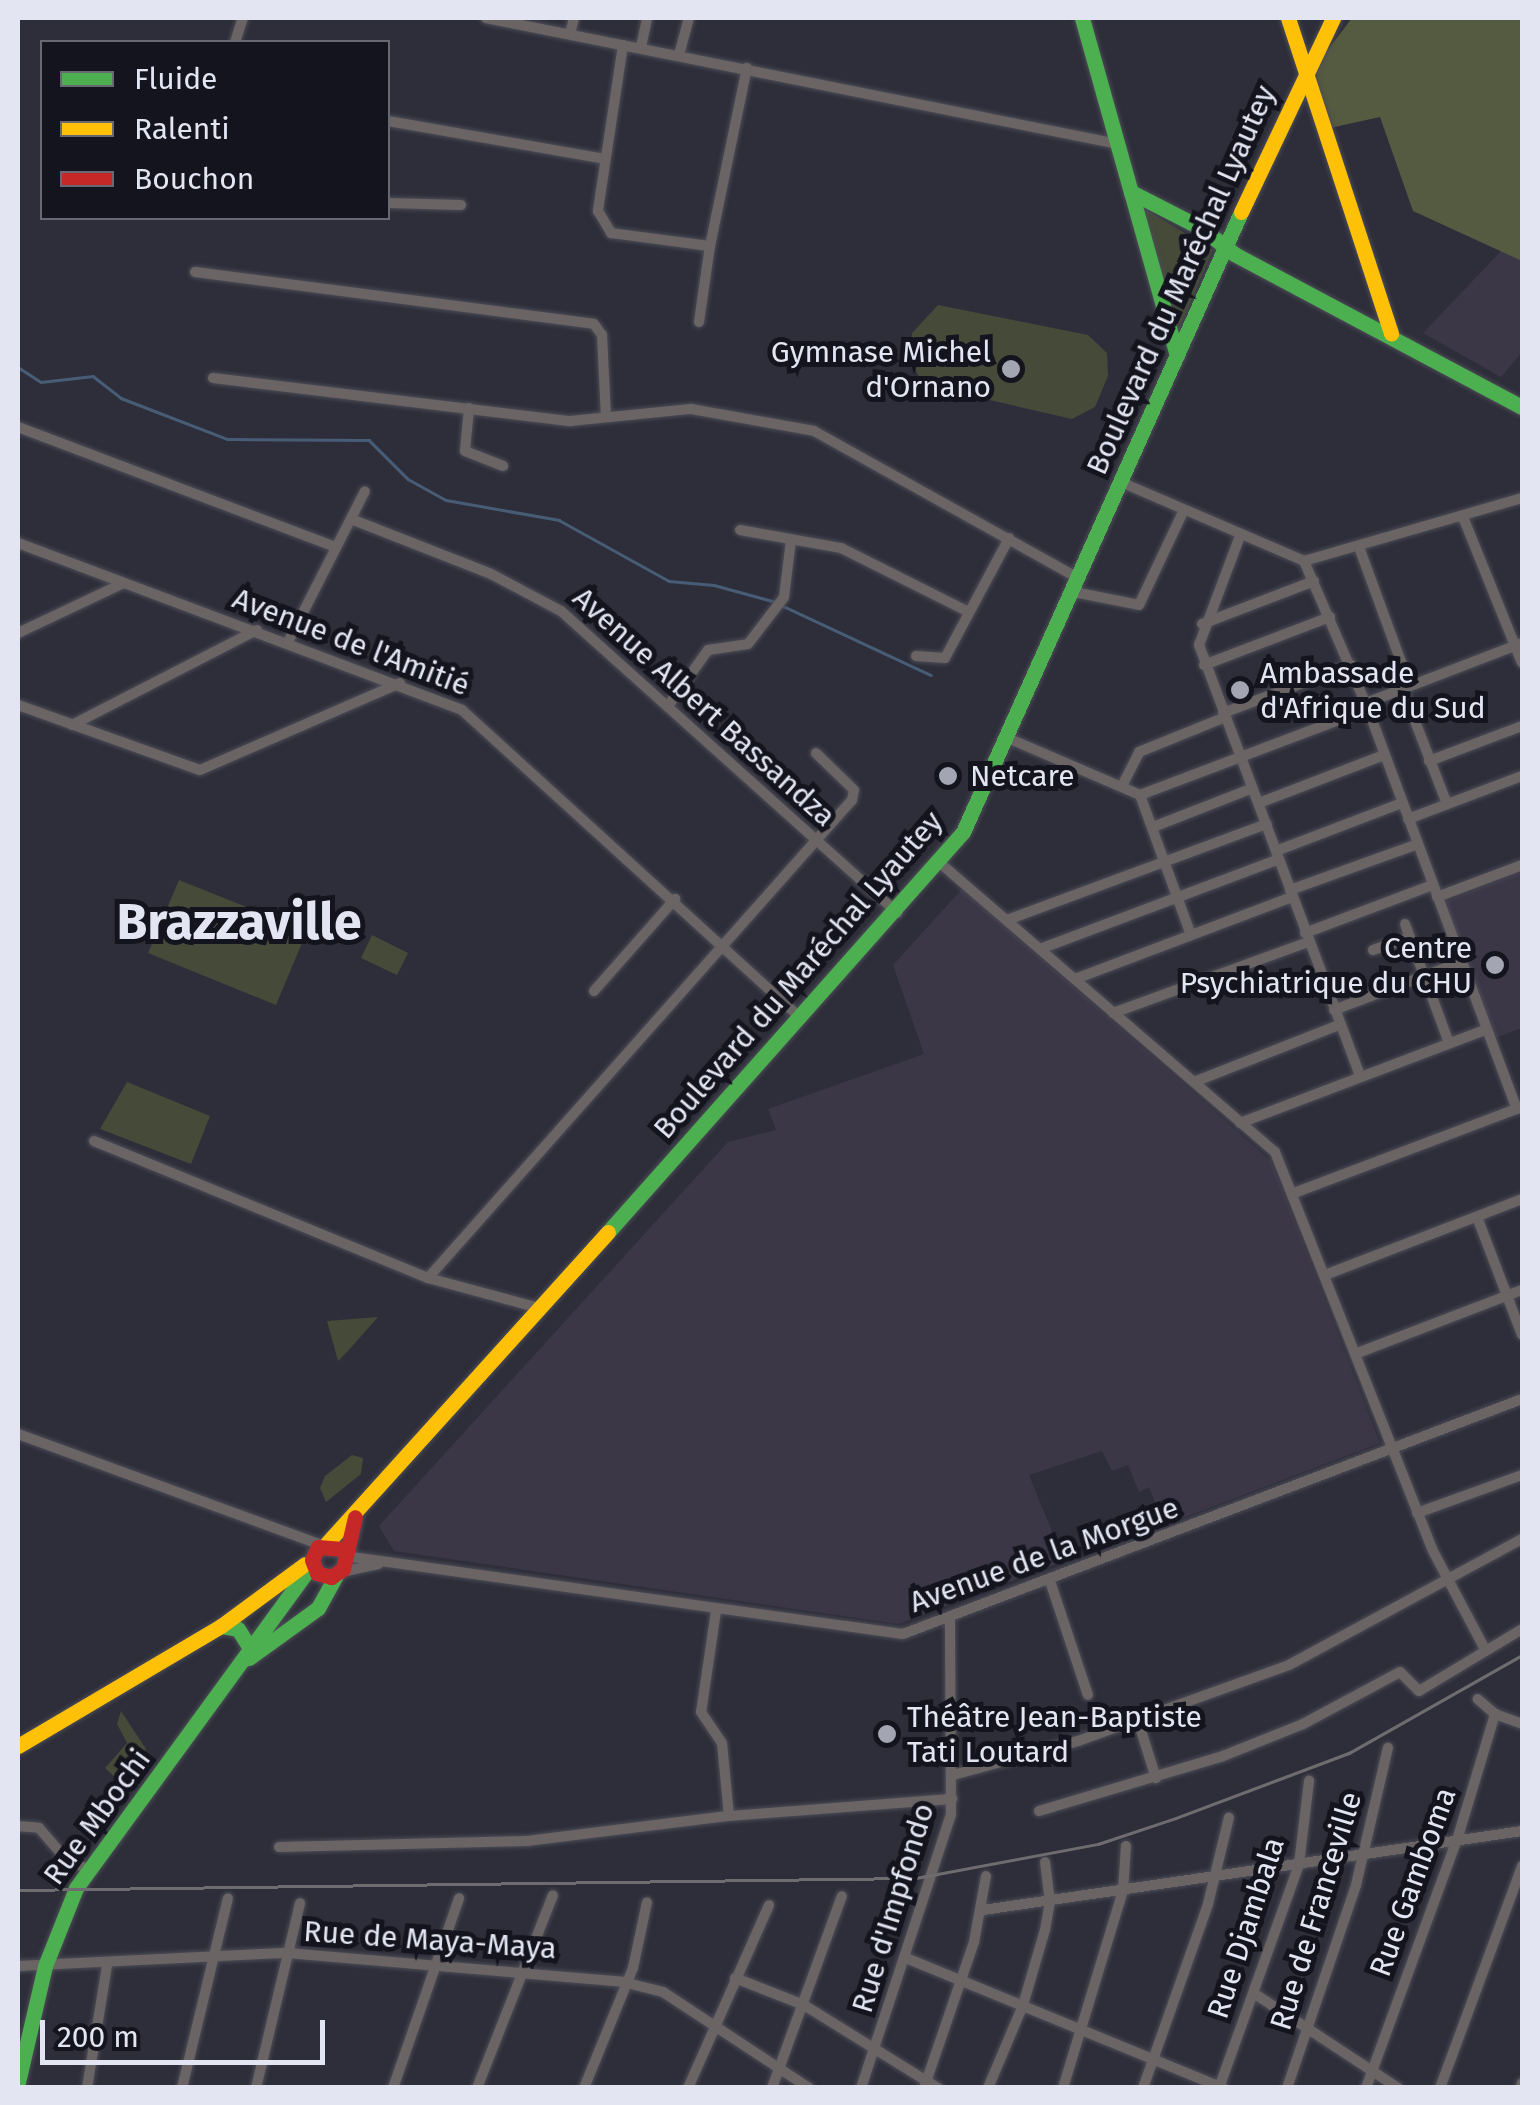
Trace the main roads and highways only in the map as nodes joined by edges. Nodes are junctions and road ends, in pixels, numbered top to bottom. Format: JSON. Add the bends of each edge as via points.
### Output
{"nodes":[{"id":1,"x":1082,"y":18,"type":"edge"},
{"id":2,"x":1288,"y":18,"type":"edge"},
{"id":3,"x":1333,"y":18,"type":"edge"},
{"id":4,"x":1302,"y":71,"type":"junction"},
{"id":5,"x":1131,"y":192,"type":"junction"},
{"id":6,"x":1227,"y":244,"type":"junction"},
{"id":7,"x":1242,"y":258,"type":"junction"},
{"id":8,"x":1217,"y":268,"type":"junction"},
{"id":9,"x":1268,"y":268,"type":"junction"},
{"id":10,"x":1391,"y":334,"type":"junction"},
{"id":11,"x":1177,"y":356,"type":"junction"},
{"id":12,"x":1522,"y":407,"type":"edge"},
{"id":13,"x":328,"y":1560,"type":"junction"},
{"id":14,"x":291,"y":1592,"type":"junction"},
{"id":15,"x":257,"y":1603,"type":"junction"},
{"id":16,"x":221,"y":1626,"type":"junction"},
{"id":17,"x":249,"y":1656,"type":"junction"},
{"id":18,"x":18,"y":1746,"type":"edge"},
{"id":19,"x":18,"y":2082,"type":"edge"}],
"edges":[{"from":1,"to":5,"type":"main road"},
{"from":2,"to":4,"type":"main road"},
{"from":3,"to":4,"type":"main road","name":"Boulevard du Maréchal Lyautey"},
{"from":4,"to":6,"type":"main road","name":"Boulevard du Maréchal Lyautey"},
{"from":4,"to":10,"type":"main road"},
{"from":5,"to":6,"type":"main road"},
{"from":5,"to":11,"type":"main road"},
{"from":6,"to":7,"type":"main road"},
{"from":6,"to":8,"type":"main road","name":"Boulevard du Maréchal Lyautey"},
{"from":6,"to":9,"type":"main road"},
{"from":7,"to":8,"type":"main road"},
{"from":7,"to":9,"type":"main road"},
{"from":8,"to":11,"type":"main road","name":"Boulevard du Maréchal Lyautey"},
{"from":9,"to":10,"type":"main road"},
{"from":10,"to":12,"type":"main road"},
{"from":11,"to":13,"type":"main road","name":"Boulevard du Maréchal Lyautey","via":[[1010,740],[973,815],[940,862],[358,1508]]},
{"from":13,"to":14,"type":"main road","name":"Rue Mbochi"},
{"from":13,"to":14,"type":"main road"},
{"from":13,"to":15,"type":"main road"},
{"from":13,"to":17,"type":"main road","name":"Rue Mbochi","via":[[318,1608]]},
{"from":14,"to":15,"type":"main road"},
{"from":14,"to":17,"type":"main road","name":"Rue Mbochi"},
{"from":15,"to":16,"type":"main road"},
{"from":16,"to":17,"type":"main road","via":[[238,1629]]},
{"from":16,"to":18,"type":"main road"},
{"from":17,"to":19,"type":"main road","name":"Rue Mbochi","via":[[88,1870],[61,1916]]}]}
